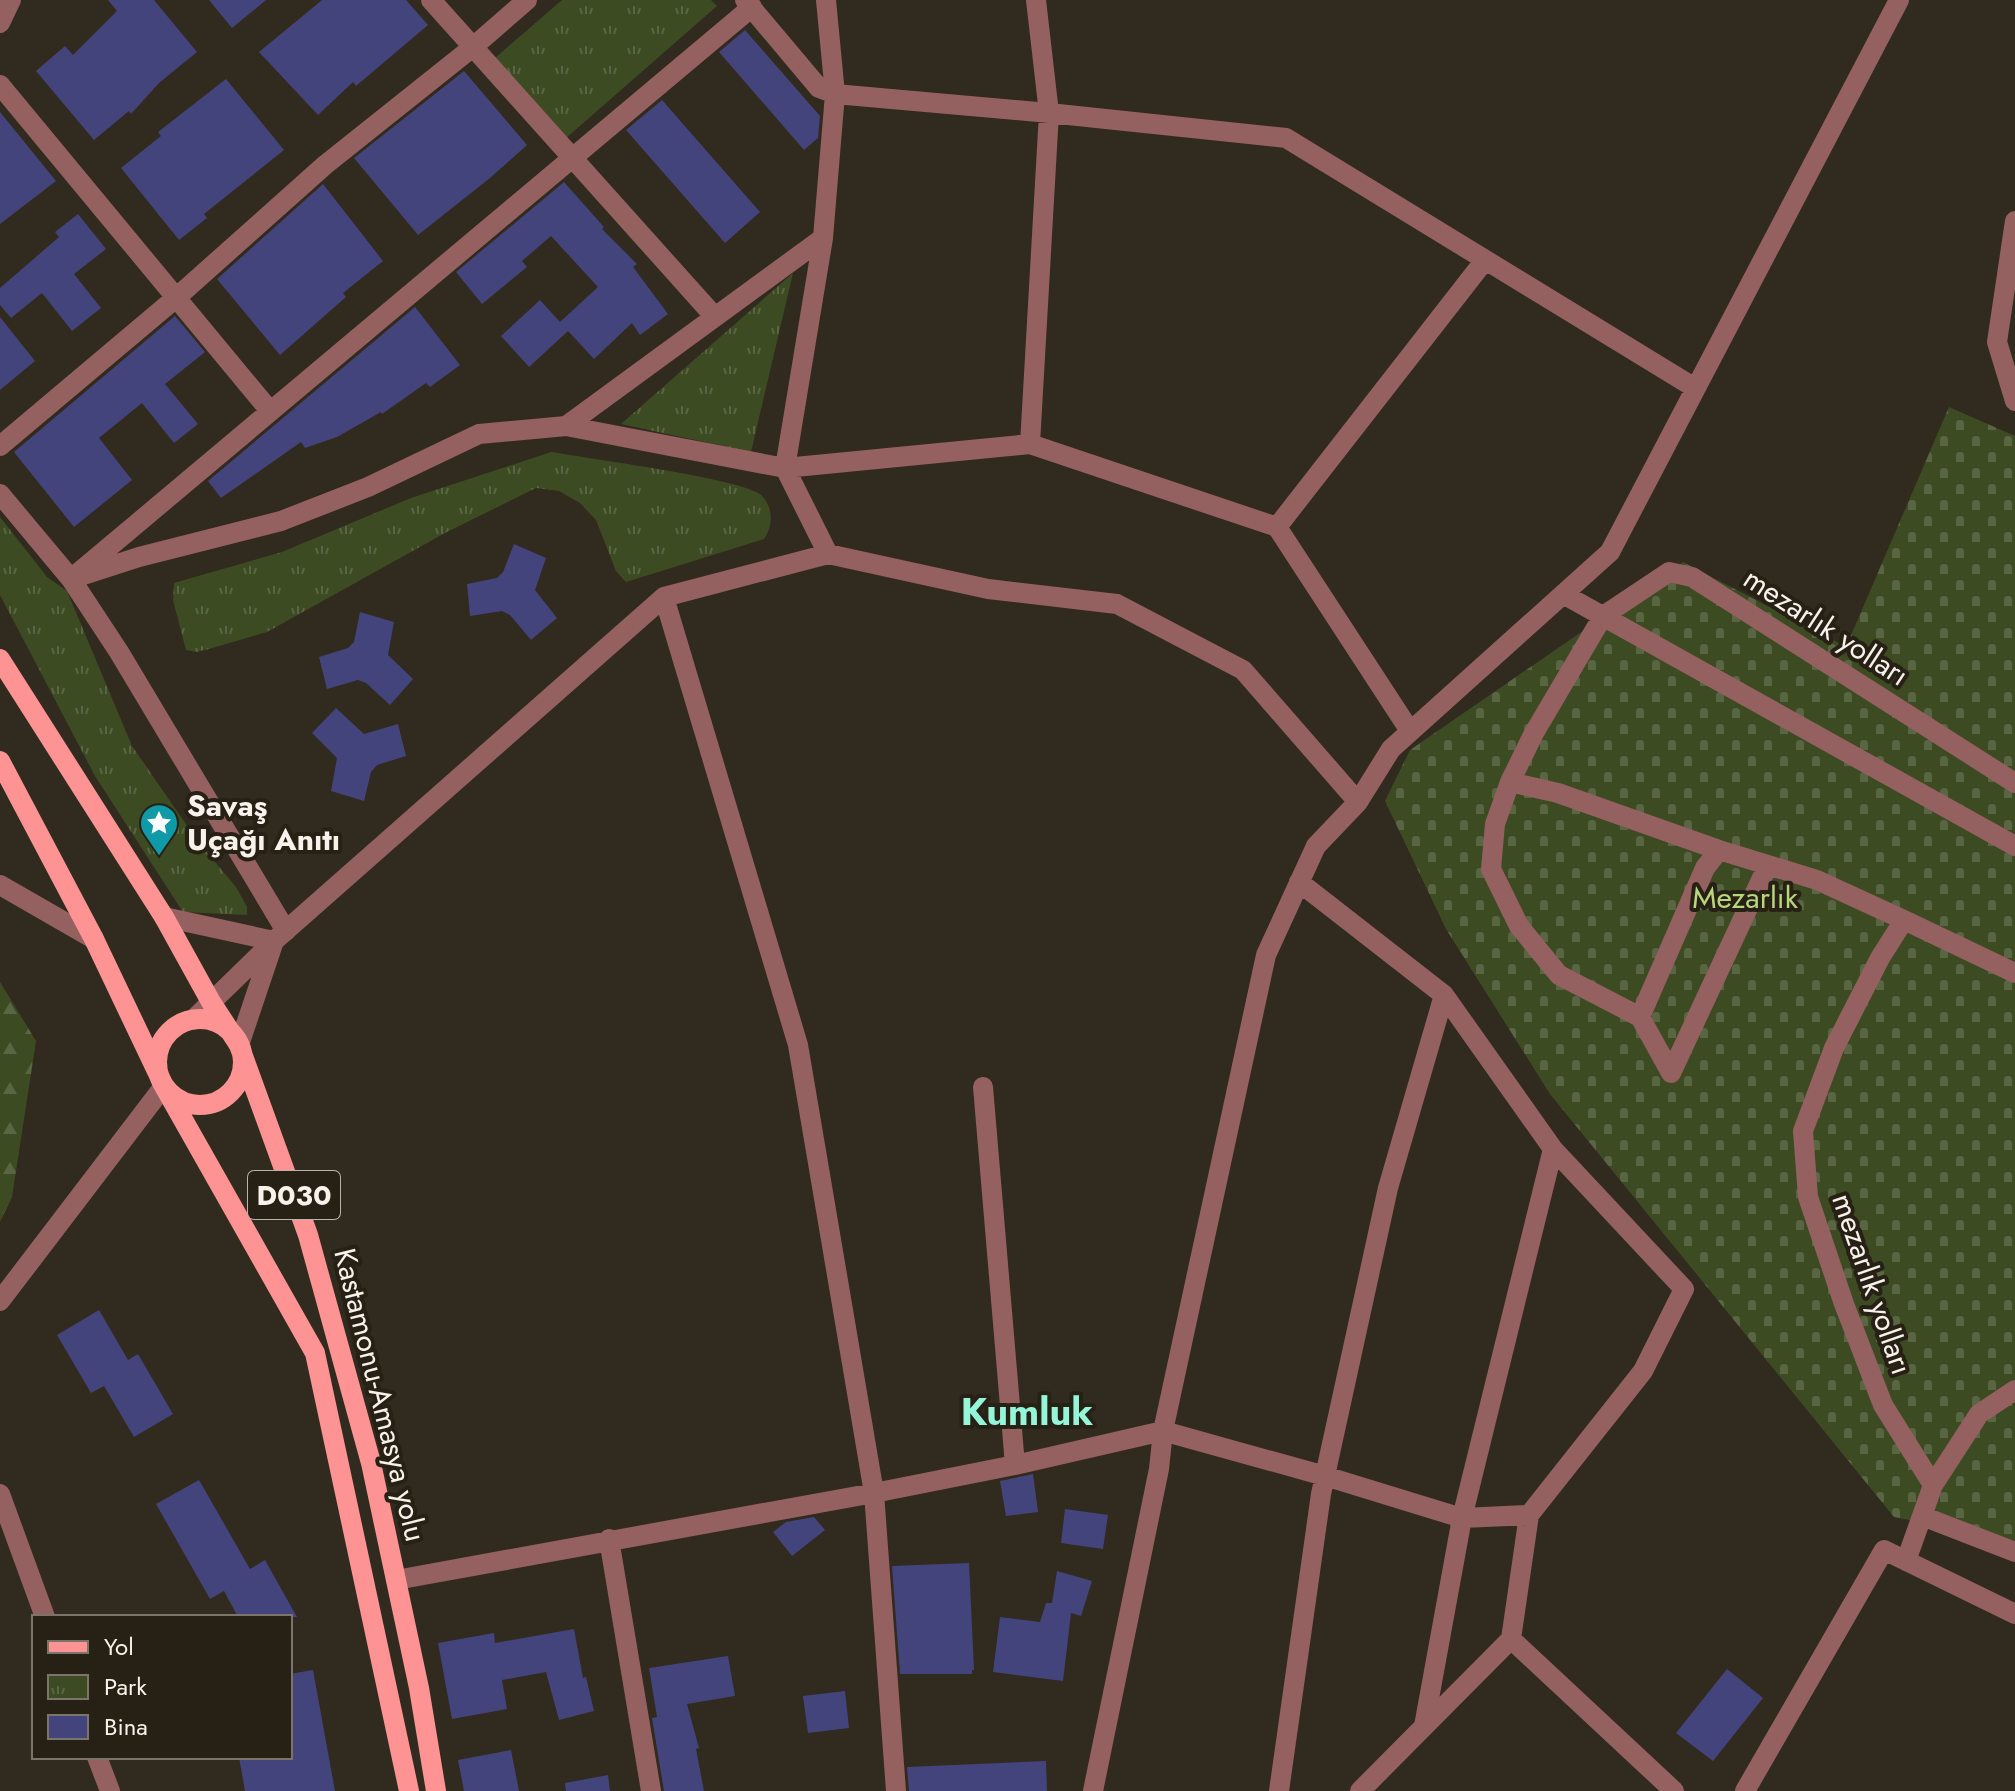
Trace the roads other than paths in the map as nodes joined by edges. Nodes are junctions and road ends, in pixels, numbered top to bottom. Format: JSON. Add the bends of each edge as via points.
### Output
{"nodes":[{"id":1,"x":11,"y":0,"type":"edge"},
{"id":2,"x":431,"y":0,"type":"edge"},
{"id":3,"x":527,"y":0,"type":"edge"},
{"id":4,"x":826,"y":0,"type":"edge"},
{"id":5,"x":1036,"y":0,"type":"edge"},
{"id":6,"x":1899,"y":0,"type":"edge"},
{"id":7,"x":748,"y":4,"type":"edge"},
{"id":8,"x":0,"y":23,"type":"edge"},
{"id":9,"x":473,"y":47,"type":"junction"},
{"id":10,"x":0,"y":85,"type":"edge"},
{"id":11,"x":835,"y":94,"type":"junction"},
{"id":12,"x":1049,"y":113,"type":"junction"},
{"id":13,"x":572,"y":158,"type":"junction"},
{"id":14,"x":2015,"y":221,"type":"edge"},
{"id":15,"x":823,"y":238,"type":"junction"},
{"id":16,"x":1485,"y":260,"type":"junction"},
{"id":17,"x":177,"y":297,"type":"junction"},
{"id":18,"x":715,"y":317,"type":"junction"},
{"id":19,"x":1695,"y":388,"type":"junction"},
{"id":20,"x":2015,"y":401,"type":"edge"},
{"id":21,"x":270,"y":411,"type":"junction"},
{"id":22,"x":566,"y":426,"type":"junction"},
{"id":23,"x":1030,"y":444,"type":"junction"},
{"id":24,"x":0,"y":446,"type":"edge"},
{"id":25,"x":785,"y":468,"type":"junction"},
{"id":26,"x":0,"y":494,"type":"edge"},
{"id":27,"x":1277,"y":527,"type":"junction"},
{"id":28,"x":828,"y":554,"type":"junction"},
{"id":29,"x":71,"y":579,"type":"junction"},
{"id":30,"x":1563,"y":594,"type":"junction"},
{"id":31,"x":664,"y":597,"type":"junction"},
{"id":32,"x":1603,"y":616,"type":"junction"},
{"id":33,"x":0,"y":659,"type":"edge"},
{"id":34,"x":1410,"y":731,"type":"junction"},
{"id":35,"x":0,"y":761,"type":"edge"},
{"id":36,"x":1510,"y":782,"type":"junction"},
{"id":37,"x":2015,"y":783,"type":"edge"},
{"id":38,"x":1358,"y":802,"type":"junction"},
{"id":39,"x":2015,"y":846,"type":"edge"},
{"id":40,"x":1719,"y":850,"type":"junction"},
{"id":41,"x":1768,"y":865,"type":"junction"},
{"id":42,"x":1299,"y":882,"type":"junction"},
{"id":43,"x":0,"y":885,"type":"edge"},
{"id":44,"x":164,"y":917,"type":"junction"},
{"id":45,"x":1904,"y":920,"type":"junction"},
{"id":46,"x":280,"y":936,"type":"junction"},
{"id":47,"x":94,"y":939,"type":"junction"},
{"id":48,"x":2015,"y":973,"type":"edge"},
{"id":49,"x":1444,"y":995,"type":"junction"},
{"id":50,"x":211,"y":1002,"type":"junction"},
{"id":51,"x":1640,"y":1017,"type":"junction"},
{"id":52,"x":193,"y":1020,"type":"junction"},
{"id":53,"x":239,"y":1045,"type":"junction"},
{"id":54,"x":164,"y":1086,"type":"junction"},
{"id":55,"x":983,"y":1087,"type":"dead end"},
{"id":56,"x":1553,"y":1149,"type":"junction"},
{"id":57,"x":0,"y":1301,"type":"edge"},
{"id":58,"x":2015,"y":1390,"type":"edge"},
{"id":59,"x":1163,"y":1431,"type":"junction"},
{"id":60,"x":1015,"y":1465,"type":"junction"},
{"id":61,"x":1325,"y":1476,"type":"junction"},
{"id":62,"x":1933,"y":1485,"type":"junction"},
{"id":63,"x":874,"y":1493,"type":"junction"},
{"id":64,"x":0,"y":1494,"type":"edge"},
{"id":65,"x":1529,"y":1515,"type":"junction"},
{"id":66,"x":1922,"y":1516,"type":"junction"},
{"id":67,"x":1462,"y":1518,"type":"junction"},
{"id":68,"x":609,"y":1539,"type":"junction"},
{"id":69,"x":2015,"y":1552,"type":"edge"},
{"id":70,"x":1906,"y":1561,"type":"junction"},
{"id":71,"x":396,"y":1580,"type":"junction"},
{"id":72,"x":2015,"y":1614,"type":"edge"},
{"id":73,"x":44,"y":1615,"type":"edge"},
{"id":74,"x":1511,"y":1639,"type":"junction"},
{"id":75,"x":1424,"y":1726,"type":"junction"},
{"id":76,"x":98,"y":1759,"type":"edge"},
{"id":77,"x":110,"y":1791,"type":"edge"},
{"id":78,"x":409,"y":1791,"type":"edge"},
{"id":79,"x":436,"y":1791,"type":"edge"},
{"id":80,"x":651,"y":1791,"type":"edge"},
{"id":81,"x":896,"y":1791,"type":"edge"},
{"id":82,"x":1093,"y":1791,"type":"edge"},
{"id":83,"x":1279,"y":1791,"type":"edge"},
{"id":84,"x":1360,"y":1791,"type":"edge"},
{"id":85,"x":1674,"y":1791,"type":"edge"},
{"id":86,"x":1745,"y":1791,"type":"edge"}],
"edges":[{"from":1,"to":8,"type":"street"},
{"from":2,"to":9,"type":"street"},
{"from":3,"to":9,"type":"street"},
{"from":4,"to":11,"type":"street"},
{"from":5,"to":12,"type":"street"},
{"from":6,"to":19,"type":"street"},
{"from":7,"to":11,"type":"street","via":[[819,88]]},
{"from":7,"to":13,"type":"street"},
{"from":9,"to":13,"type":"street"},
{"from":9,"to":17,"type":"street","via":[[325,165]]},
{"from":10,"to":17,"type":"street"},
{"from":11,"to":12,"type":"street"},
{"from":11,"to":15,"type":"street"},
{"from":12,"to":16,"type":"street","via":[[1286,138]]},
{"from":12,"to":23,"type":"street"},
{"from":13,"to":18,"type":"street"},
{"from":13,"to":21,"type":"street"},
{"from":14,"to":20,"type":"street","via":[[1997,342]]},
{"from":15,"to":18,"type":"street"},
{"from":15,"to":25,"type":"street"},
{"from":16,"to":19,"type":"street"},
{"from":16,"to":27,"type":"street"},
{"from":17,"to":21,"type":"street"},
{"from":17,"to":24,"type":"street"},
{"from":18,"to":22,"type":"street"},
{"from":19,"to":30,"type":"street","via":[[1610,552]]},
{"from":21,"to":29,"type":"street"},
{"from":22,"to":25,"type":"street"},
{"from":22,"to":29,"type":"street","via":[[479,434],[281,521]]},
{"from":23,"to":25,"type":"street"},
{"from":23,"to":27,"type":"street"},
{"from":25,"to":28,"type":"street"},
{"from":26,"to":29,"type":"street"},
{"from":27,"to":34,"type":"street"},
{"from":28,"to":31,"type":"street"},
{"from":28,"to":38,"type":"street","via":[[988,589],[1117,604],[1243,670]]},
{"from":29,"to":46,"type":"street","via":[[119,652]]},
{"from":30,"to":32,"type":"street"},
{"from":30,"to":34,"type":"street"},
{"from":31,"to":46,"type":"street"},
{"from":31,"to":63,"type":"street","via":[[798,1045]]},
{"from":32,"to":36,"type":"street","name":"mezarlık yolları"},
{"from":32,"to":37,"type":"street","name":"mezarlık yolları","via":[[1669,572],[1692,577]]},
{"from":32,"to":39,"type":"street"},
{"from":33,"to":44,"type":"main road","name":"Kastamonu-Amasya yolu","number":"D030"},
{"from":34,"to":38,"type":"street","via":[[1391,749]]},
{"from":35,"to":47,"type":"main road","name":"Kastamonu-Amasya yolu","number":"D030"},
{"from":36,"to":40,"type":"street","via":[[1558,793]]},
{"from":36,"to":51,"type":"street","name":"mezarlık yolları","via":[[1495,824],[1491,869],[1519,926],[1559,975]]},
{"from":38,"to":42,"type":"street","via":[[1316,846]]},
{"from":40,"to":41,"type":"street"},
{"from":40,"to":51,"type":"street","via":[[1705,868]]},
{"from":41,"to":45,"type":"street","via":[[1817,880]]},
{"from":41,"to":51,"type":"street","via":[[1671,1073]]},
{"from":42,"to":49,"type":"street"},
{"from":42,"to":59,"type":"street","via":[[1266,955]]},
{"from":43,"to":47,"type":"street"},
{"from":44,"to":46,"type":"street"},
{"from":44,"to":50,"type":"main road","name":"Kastamonu-Amasya yolu","number":"D030"},
{"from":45,"to":48,"type":"street"},
{"from":45,"to":62,"type":"street","name":"mezarlık yolları","via":[[1834,1048],[1803,1131],[1808,1197],[1844,1304],[1883,1405]]},
{"from":46,"to":50,"type":"street"},
{"from":46,"to":53,"type":"street"},
{"from":47,"to":54,"type":"main road","name":"Kastamonu-Amasya yolu","number":"D030"},
{"from":49,"to":56,"type":"street"},
{"from":49,"to":61,"type":"street","via":[[1388,1188]]},
{"from":50,"to":52,"type":"street"},
{"from":50,"to":53,"type":"main road","name":"Kastamonu-Amasya yolu","number":"D030"},
{"from":52,"to":53,"type":"main road","via":[[220,1024]]},
{"from":52,"to":54,"type":"main road","via":[[179,1024],[160,1045],[158,1073]]},
{"from":53,"to":54,"type":"main road","via":[[241,1073],[227,1096],[214,1103],[186,1103]]},
{"from":53,"to":71,"type":"main road","name":"Kastamonu-Amasya yolu","number":"D030","via":[[308,1235],[371,1463]]},
{"from":54,"to":57,"type":"street"},
{"from":54,"to":78,"type":"main road","name":"Kastamonu-Amasya yolu","number":"D030","via":[[315,1353]]},
{"from":55,"to":60,"type":"street"},
{"from":56,"to":65,"type":"street","via":[[1684,1289],[1643,1371]]},
{"from":56,"to":67,"type":"street"},
{"from":58,"to":62,"type":"street","via":[[1979,1414]]},
{"from":59,"to":60,"type":"street"},
{"from":59,"to":61,"type":"street"},
{"from":59,"to":82,"type":"street"},
{"from":60,"to":63,"type":"street"},
{"from":61,"to":67,"type":"street"},
{"from":61,"to":83,"type":"street"},
{"from":62,"to":66,"type":"street"},
{"from":63,"to":68,"type":"street"},
{"from":63,"to":81,"type":"street"},
{"from":64,"to":73,"type":"street"},
{"from":65,"to":67,"type":"street"},
{"from":65,"to":74,"type":"street"},
{"from":66,"to":69,"type":"street"},
{"from":66,"to":70,"type":"street"},
{"from":67,"to":75,"type":"street"},
{"from":68,"to":71,"type":"street"},
{"from":68,"to":80,"type":"street"},
{"from":70,"to":72,"type":"street"},
{"from":70,"to":86,"type":"street","via":[[1884,1550]]},
{"from":71,"to":79,"type":"main road","name":"Kastamonu-Amasya yolu","number":"D030"},
{"from":74,"to":75,"type":"street"},
{"from":74,"to":85,"type":"street"},
{"from":75,"to":84,"type":"street"},
{"from":76,"to":77,"type":"street"}]}
